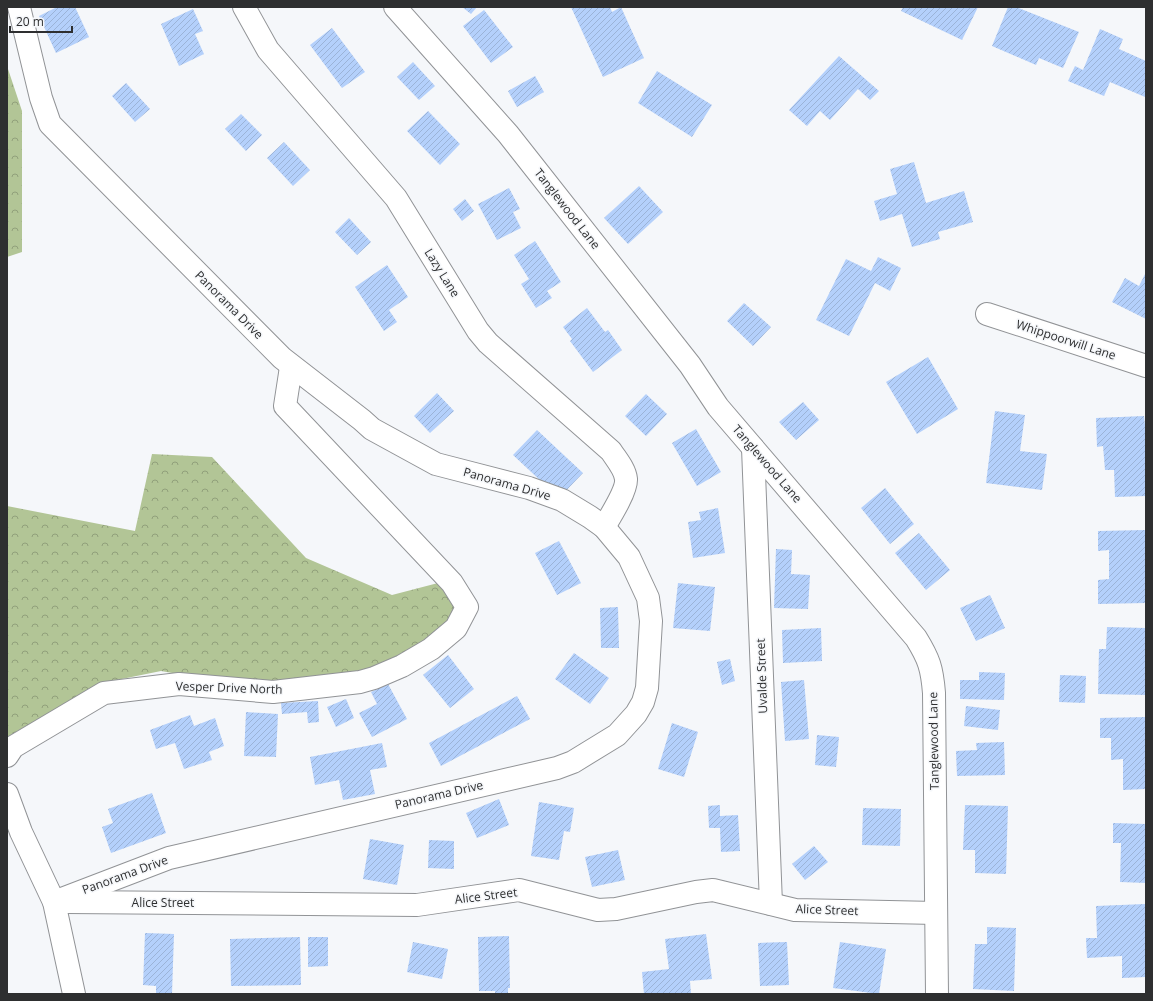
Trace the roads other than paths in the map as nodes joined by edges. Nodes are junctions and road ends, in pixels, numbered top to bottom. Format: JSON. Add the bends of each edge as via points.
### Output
{"nodes":[{"id":1,"x":19,"y":7,"type":"edge"},
{"id":2,"x":244,"y":7,"type":"edge"},
{"id":3,"x":395,"y":7,"type":"edge"},
{"id":4,"x":987,"y":314,"type":"dead end"},
{"id":5,"x":1146,"y":366,"type":"edge"},
{"id":6,"x":292,"y":367,"type":"junction"},
{"id":7,"x":753,"y":448,"type":"junction"},
{"id":8,"x":604,"y":527,"type":"junction"},
{"id":9,"x":7,"y":756,"type":"edge"},
{"id":10,"x":7,"y":794,"type":"edge"},
{"id":11,"x":54,"y":902,"type":"junction"},
{"id":12,"x":771,"y":904,"type":"junction"},
{"id":13,"x":936,"y":913,"type":"junction"},
{"id":14,"x":74,"y":994,"type":"edge"},
{"id":15,"x":937,"y":994,"type":"edge"}],
"edges":[{"from":1,"to":6,"type":"street","name":"Panorama Drive","via":[[50,124]]},
{"from":2,"to":8,"type":"street","name":"Lazy Lane","via":[[268,50],[396,198],[483,337],[611,451],[623,469],[626,479],[624,489]]},
{"from":3,"to":7,"type":"street","name":"Tanglewood Lane","via":[[508,134],[690,365],[718,407]]},
{"from":4,"to":5,"type":"street","name":"Whippoorwill Lane"},
{"from":6,"to":8,"type":"street","name":"Panorama Drive","via":[[372,429],[436,464],[529,488],[562,500]]},
{"from":6,"to":9,"type":"street","name":"Vesper Drive North","via":[[285,406],[452,583],[467,607],[456,628],[431,649],[402,666],[360,682],[273,692],[179,684],[104,693],[13,747]]},
{"from":7,"to":12,"type":"street","name":"Uvalde Street"},
{"from":7,"to":13,"type":"street","name":"Tanglewood Lane","via":[[916,638],[926,654],[934,693]]},
{"from":8,"to":11,"type":"street","name":"Panorama Drive","via":[[628,557],[648,598],[651,621],[648,688],[636,714],[617,735],[573,762],[557,768],[169,858]]},
{"from":10,"to":11,"type":"street","via":[[21,832]]},
{"from":11,"to":12,"type":"street","name":"Alice Street","via":[[417,905],[519,890],[598,910],[616,909],[713,890]]},
{"from":11,"to":14,"type":"street"},
{"from":12,"to":13,"type":"street","name":"Alice Street","via":[[796,910]]},
{"from":13,"to":15,"type":"street","name":"Tanglewood Lane"}]}
